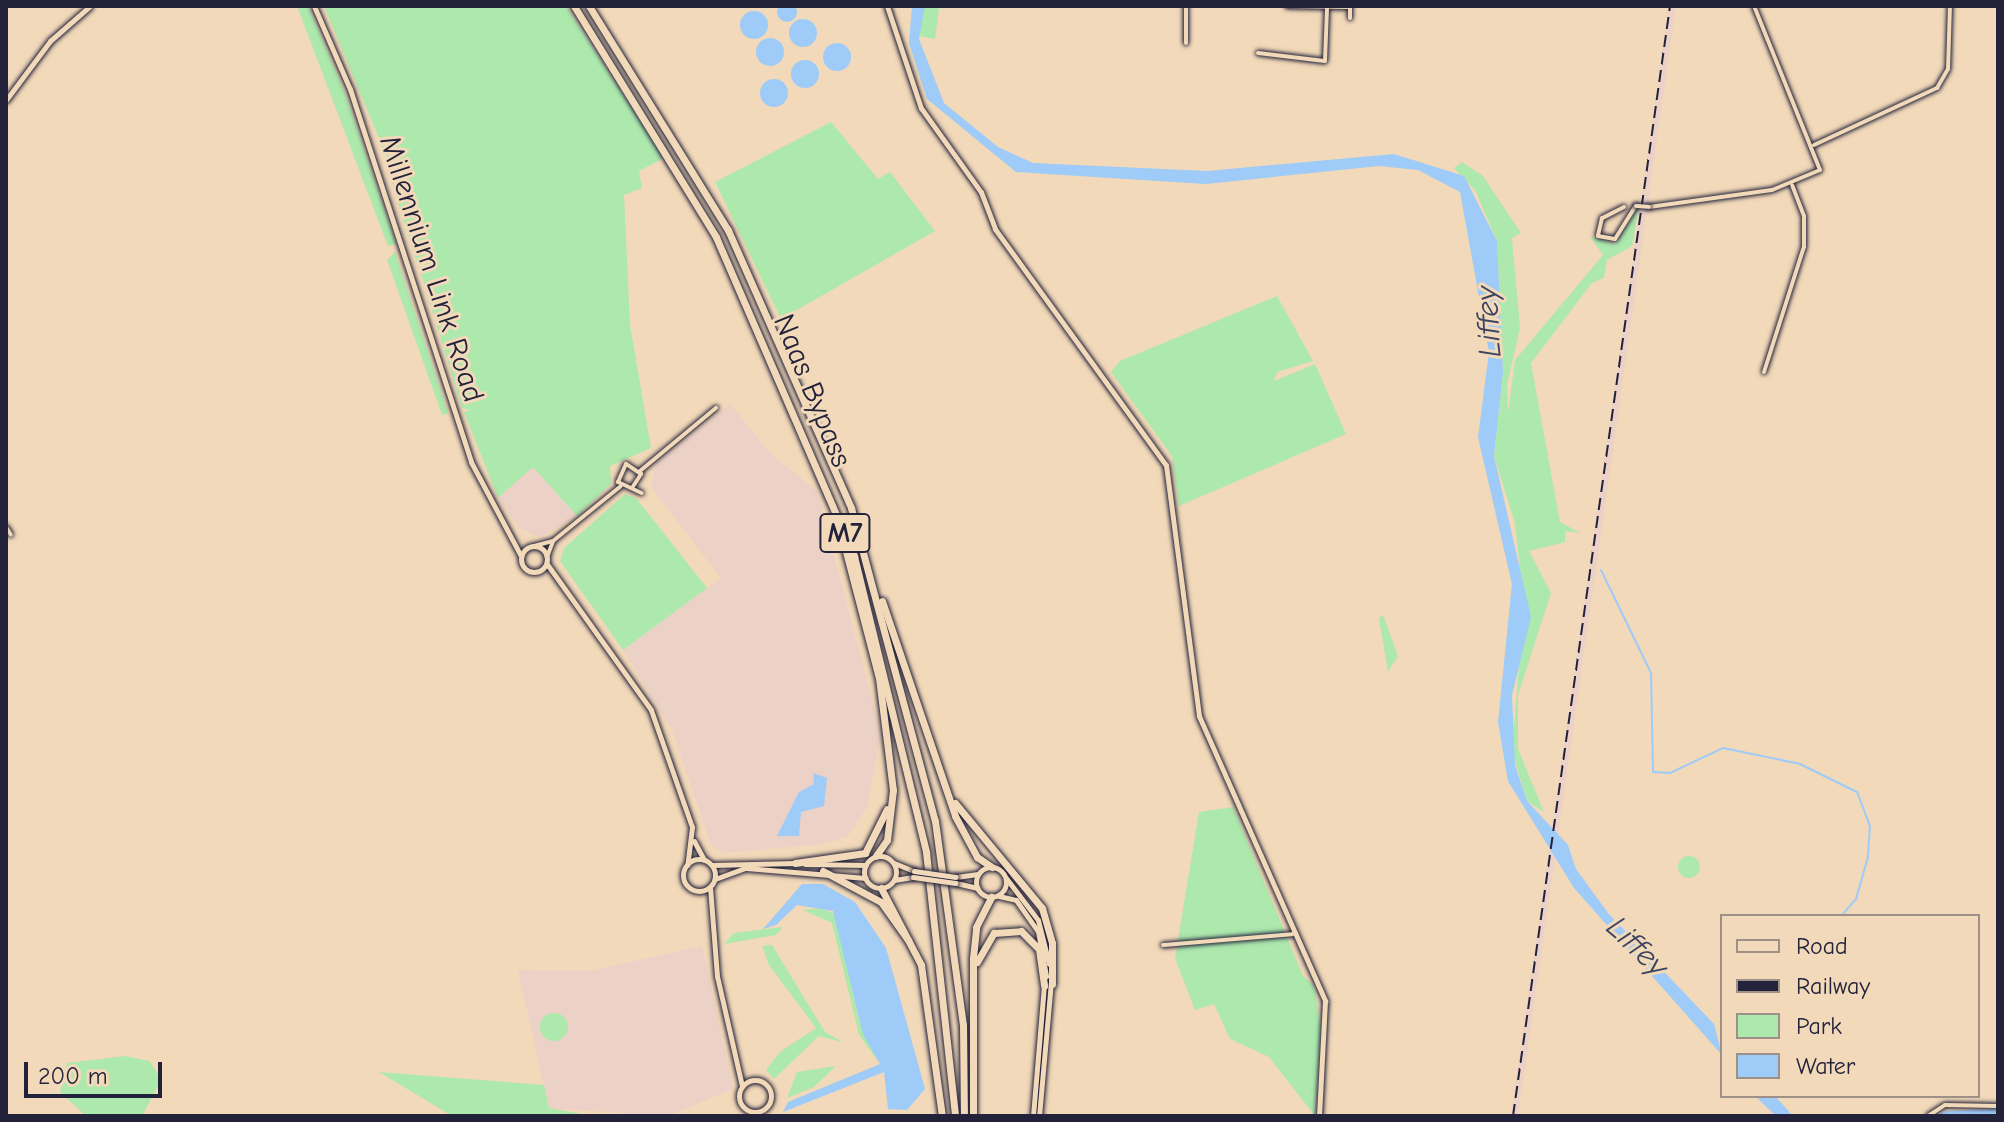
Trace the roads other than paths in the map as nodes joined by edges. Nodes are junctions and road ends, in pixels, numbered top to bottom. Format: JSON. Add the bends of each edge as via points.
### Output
{"nodes":[{"id":1,"x":90,"y":6,"type":"edge"},
{"id":2,"x":314,"y":6,"type":"edge"},
{"id":3,"x":574,"y":6,"type":"edge"},
{"id":4,"x":589,"y":6,"type":"edge"},
{"id":5,"x":887,"y":6,"type":"edge"},
{"id":6,"x":1186,"y":6,"type":"edge"},
{"id":7,"x":1287,"y":6,"type":"edge"},
{"id":8,"x":1350,"y":6,"type":"edge"},
{"id":9,"x":1754,"y":6,"type":"edge"},
{"id":10,"x":1950,"y":6,"type":"edge"},
{"id":11,"x":1327,"y":9,"type":"junction"},
{"id":12,"x":1350,"y":18,"type":"dead end"},
{"id":13,"x":1186,"y":43,"type":"dead end"},
{"id":14,"x":1258,"y":53,"type":"dead end"},
{"id":15,"x":6,"y":100,"type":"edge"},
{"id":16,"x":1814,"y":145,"type":"junction"},
{"id":17,"x":1792,"y":185,"type":"junction"},
{"id":18,"x":1624,"y":207,"type":"dead end"},
{"id":19,"x":1764,"y":372,"type":"dead end"},
{"id":20,"x":716,"y":408,"type":"dead end"},
{"id":21,"x":651,"y":458,"type":"junction"},
{"id":22,"x":634,"y":465,"type":"junction"},
{"id":23,"x":640,"y":471,"type":"junction"},
{"id":24,"x":617,"y":479,"type":"junction"},
{"id":25,"x":639,"y":484,"type":"junction"},
{"id":26,"x":621,"y":486,"type":"junction"},
{"id":27,"x":632,"y":488,"type":"junction"},
{"id":28,"x":614,"y":489,"type":"junction"},
{"id":29,"x":828,"y":491,"type":"junction"},
{"id":30,"x":6,"y":527,"type":"edge"},
{"id":31,"x":11,"y":535,"type":"dead end"},
{"id":32,"x":516,"y":539,"type":"junction"},
{"id":33,"x":553,"y":541,"type":"junction"},
{"id":34,"x":532,"y":546,"type":"junction"},
{"id":35,"x":521,"y":556,"type":"junction"},
{"id":36,"x":547,"y":561,"type":"junction"},
{"id":37,"x":868,"y":566,"type":"junction"},
{"id":38,"x":535,"y":573,"type":"junction"},
{"id":39,"x":554,"y":581,"type":"junction"},
{"id":40,"x":892,"y":776,"type":"junction"},
{"id":41,"x":945,"y":787,"type":"junction"},
{"id":42,"x":694,"y":840,"type":"junction"},
{"id":43,"x":876,"y":856,"type":"junction"},
{"id":44,"x":704,"y":860,"type":"junction"},
{"id":45,"x":893,"y":862,"type":"junction"},
{"id":46,"x":795,"y":863,"type":"junction"},
{"id":47,"x":687,"y":865,"type":"junction"},
{"id":48,"x":712,"y":865,"type":"junction"},
{"id":49,"x":866,"y":865,"type":"junction"},
{"id":50,"x":992,"y":867,"type":"junction"},
{"id":51,"x":823,"y":871,"type":"junction"},
{"id":52,"x":980,"y":872,"type":"junction"},
{"id":53,"x":914,"y":874,"type":"junction"},
{"id":54,"x":866,"y":878,"type":"junction"},
{"id":55,"x":1006,"y":878,"type":"junction"},
{"id":56,"x":715,"y":879,"type":"junction"},
{"id":57,"x":894,"y":880,"type":"junction"},
{"id":58,"x":956,"y":880,"type":"junction"},
{"id":59,"x":710,"y":887,"type":"junction"},
{"id":60,"x":881,"y":888,"type":"junction"},
{"id":61,"x":977,"y":888,"type":"junction"},
{"id":62,"x":696,"y":890,"type":"junction"},
{"id":63,"x":995,"y":896,"type":"junction"},
{"id":64,"x":706,"y":904,"type":"junction"},
{"id":65,"x":1293,"y":934,"type":"junction"},
{"id":66,"x":1163,"y":945,"type":"dead end"},
{"id":67,"x":916,"y":952,"type":"junction"},
{"id":68,"x":974,"y":980,"type":"junction"},
{"id":69,"x":1048,"y":985,"type":"junction"},
{"id":70,"x":743,"y":1070,"type":"junction"},
{"id":71,"x":753,"y":1080,"type":"junction"},
{"id":72,"x":742,"y":1086,"type":"junction"},
{"id":73,"x":1998,"y":1106,"type":"edge"},
{"id":74,"x":767,"y":1108,"type":"junction"},
{"id":75,"x":755,"y":1112,"type":"junction"},
{"id":76,"x":764,"y":1116,"type":"edge"},
{"id":77,"x":942,"y":1116,"type":"edge"},
{"id":78,"x":955,"y":1116,"type":"edge"},
{"id":79,"x":964,"y":1116,"type":"edge"},
{"id":80,"x":973,"y":1116,"type":"edge"},
{"id":81,"x":1036,"y":1116,"type":"edge"},
{"id":82,"x":1319,"y":1116,"type":"edge"},
{"id":83,"x":1928,"y":1116,"type":"edge"}],
"edges":[{"from":1,"to":15,"type":"main road","via":[[50,41]]},
{"from":2,"to":32,"type":"main road","name":"Millennium Link Road","via":[[350,89],[471,462]]},
{"from":3,"to":29,"type":"highway","name":"Naas Bypass","number":"M7","via":[[716,237]]},
{"from":4,"to":37,"type":"highway","name":"Naas Bypass","number":"M7","via":[[728,230],[804,390]]},
{"from":5,"to":65,"type":"main road","via":[[921,108],[970,175],[995,229],[1166,465],[1199,716]]},
{"from":6,"to":13,"type":"street"},
{"from":7,"to":11,"type":"street"},
{"from":8,"to":11,"type":"street"},
{"from":8,"to":12,"type":"street"},
{"from":9,"to":16,"type":"street"},
{"from":10,"to":16,"type":"street","via":[[1948,69],[1937,88]]},
{"from":11,"to":14,"type":"street","via":[[1325,61]]},
{"from":16,"to":17,"type":"street","via":[[1820,170]]},
{"from":17,"to":18,"type":"street","bridge":true,"via":[[1636,206],[1615,239],[1598,236],[1602,218]]},
{"from":17,"to":19,"type":"street","via":[[1804,216],[1804,247]]},
{"from":20,"to":21,"type":"street"},
{"from":21,"to":22,"type":"street"},
{"from":21,"to":23,"type":"street"},
{"from":22,"to":23,"type":"street"},
{"from":22,"to":24,"type":"street","via":[[619,468]]},
{"from":23,"to":25,"type":"street"},
{"from":24,"to":26,"type":"street"},
{"from":24,"to":28,"type":"street"},
{"from":25,"to":27,"type":"street"},
{"from":25,"to":27,"type":"street","via":[[642,493]]},
{"from":26,"to":27,"type":"street"},
{"from":26,"to":28,"type":"street"},
{"from":28,"to":33,"type":"street"},
{"from":29,"to":40,"type":"highway","number":"M7","via":[[879,678]]},
{"from":29,"to":78,"type":"highway","name":"Naas Bypass","number":"M7","via":[[854,556],[917,808]]},
{"from":30,"to":31,"type":"street"},
{"from":32,"to":34,"type":"main road"},
{"from":32,"to":35,"type":"main road","name":"Millennium Link Road"},
{"from":33,"to":34,"type":"street"},
{"from":33,"to":36,"type":"street"},
{"from":34,"to":35,"type":"main road"},
{"from":34,"to":36,"type":"main road"},
{"from":35,"to":38,"type":"main road","via":[[524,568]]},
{"from":36,"to":38,"type":"main road"},
{"from":36,"to":39,"type":"main road"},
{"from":37,"to":41,"type":"highway","number":"M7"},
{"from":37,"to":79,"type":"highway","name":"Naas Bypass","number":"M7","via":[[935,821],[963,1025]]},
{"from":38,"to":39,"type":"main road"},
{"from":39,"to":42,"type":"main road","via":[[610,644],[651,710],[683,789]]},
{"from":40,"to":43,"type":"highway","number":"M7","via":[[889,831]]},
{"from":40,"to":46,"type":"highway","number":"M7","via":[[882,831],[865,853]]},
{"from":41,"to":50,"type":"highway","number":"M7","via":[[977,857]]},
{"from":41,"to":69,"type":"highway","number":"M7","via":[[975,835],[1020,876],[1042,908],[1052,943]]},
{"from":42,"to":44,"type":"main road"},
{"from":42,"to":47,"type":"main road"},
{"from":43,"to":45,"type":"main road"},
{"from":43,"to":49,"type":"main road"},
{"from":44,"to":47,"type":"main road"},
{"from":44,"to":48,"type":"main road"},
{"from":45,"to":53,"type":"main road"},
{"from":45,"to":57,"type":"main road"},
{"from":46,"to":48,"type":"main road"},
{"from":46,"to":49,"type":"main road"},
{"from":47,"to":62,"type":"main road","via":[[685,882]]},
{"from":48,"to":56,"type":"main road"},
{"from":49,"to":54,"type":"main road"},
{"from":50,"to":52,"type":"main road"},
{"from":50,"to":55,"type":"main road"},
{"from":51,"to":54,"type":"main road"},
{"from":51,"to":56,"type":"main road","via":[[746,868]]},
{"from":51,"to":67,"type":"highway","via":[[881,902]]},
{"from":52,"to":58,"type":"main road"},
{"from":52,"to":61,"type":"main road"},
{"from":53,"to":57,"type":"main road"},
{"from":53,"to":58,"type":"main road","bridge":true},
{"from":54,"to":60,"type":"main road"},
{"from":55,"to":63,"type":"main road"},
{"from":55,"to":69,"type":"main road","via":[[1041,928]]},
{"from":56,"to":59,"type":"main road"},
{"from":57,"to":60,"type":"main road"},
{"from":58,"to":61,"type":"main road"},
{"from":59,"to":62,"type":"main road"},
{"from":59,"to":64,"type":"main road"},
{"from":60,"to":67,"type":"highway"},
{"from":61,"to":63,"type":"main road"},
{"from":62,"to":64,"type":"main road"},
{"from":63,"to":68,"type":"highway","via":[[976,927]]},
{"from":63,"to":69,"type":"main road","via":[[1016,900],[1038,931]]},
{"from":64,"to":70,"type":"main road"},
{"from":65,"to":66,"type":"street"},
{"from":65,"to":82,"type":"main road","via":[[1325,1006]]},
{"from":67,"to":77,"type":"highway"},
{"from":68,"to":69,"type":"highway","via":[[985,940],[1012,929],[1039,949]]},
{"from":68,"to":80,"type":"highway"},
{"from":69,"to":81,"type":"main road"},
{"from":70,"to":71,"type":"main road"},
{"from":70,"to":72,"type":"main road"},
{"from":71,"to":72,"type":"main road"},
{"from":71,"to":74,"type":"main road","via":[[771,1091]]},
{"from":72,"to":75,"type":"main road","via":[[741,1104]]},
{"from":73,"to":83,"type":"street","via":[[1945,1105]]},
{"from":74,"to":75,"type":"main road"},
{"from":74,"to":76,"type":"main road"},
{"from":75,"to":76,"type":"main road"}]}
